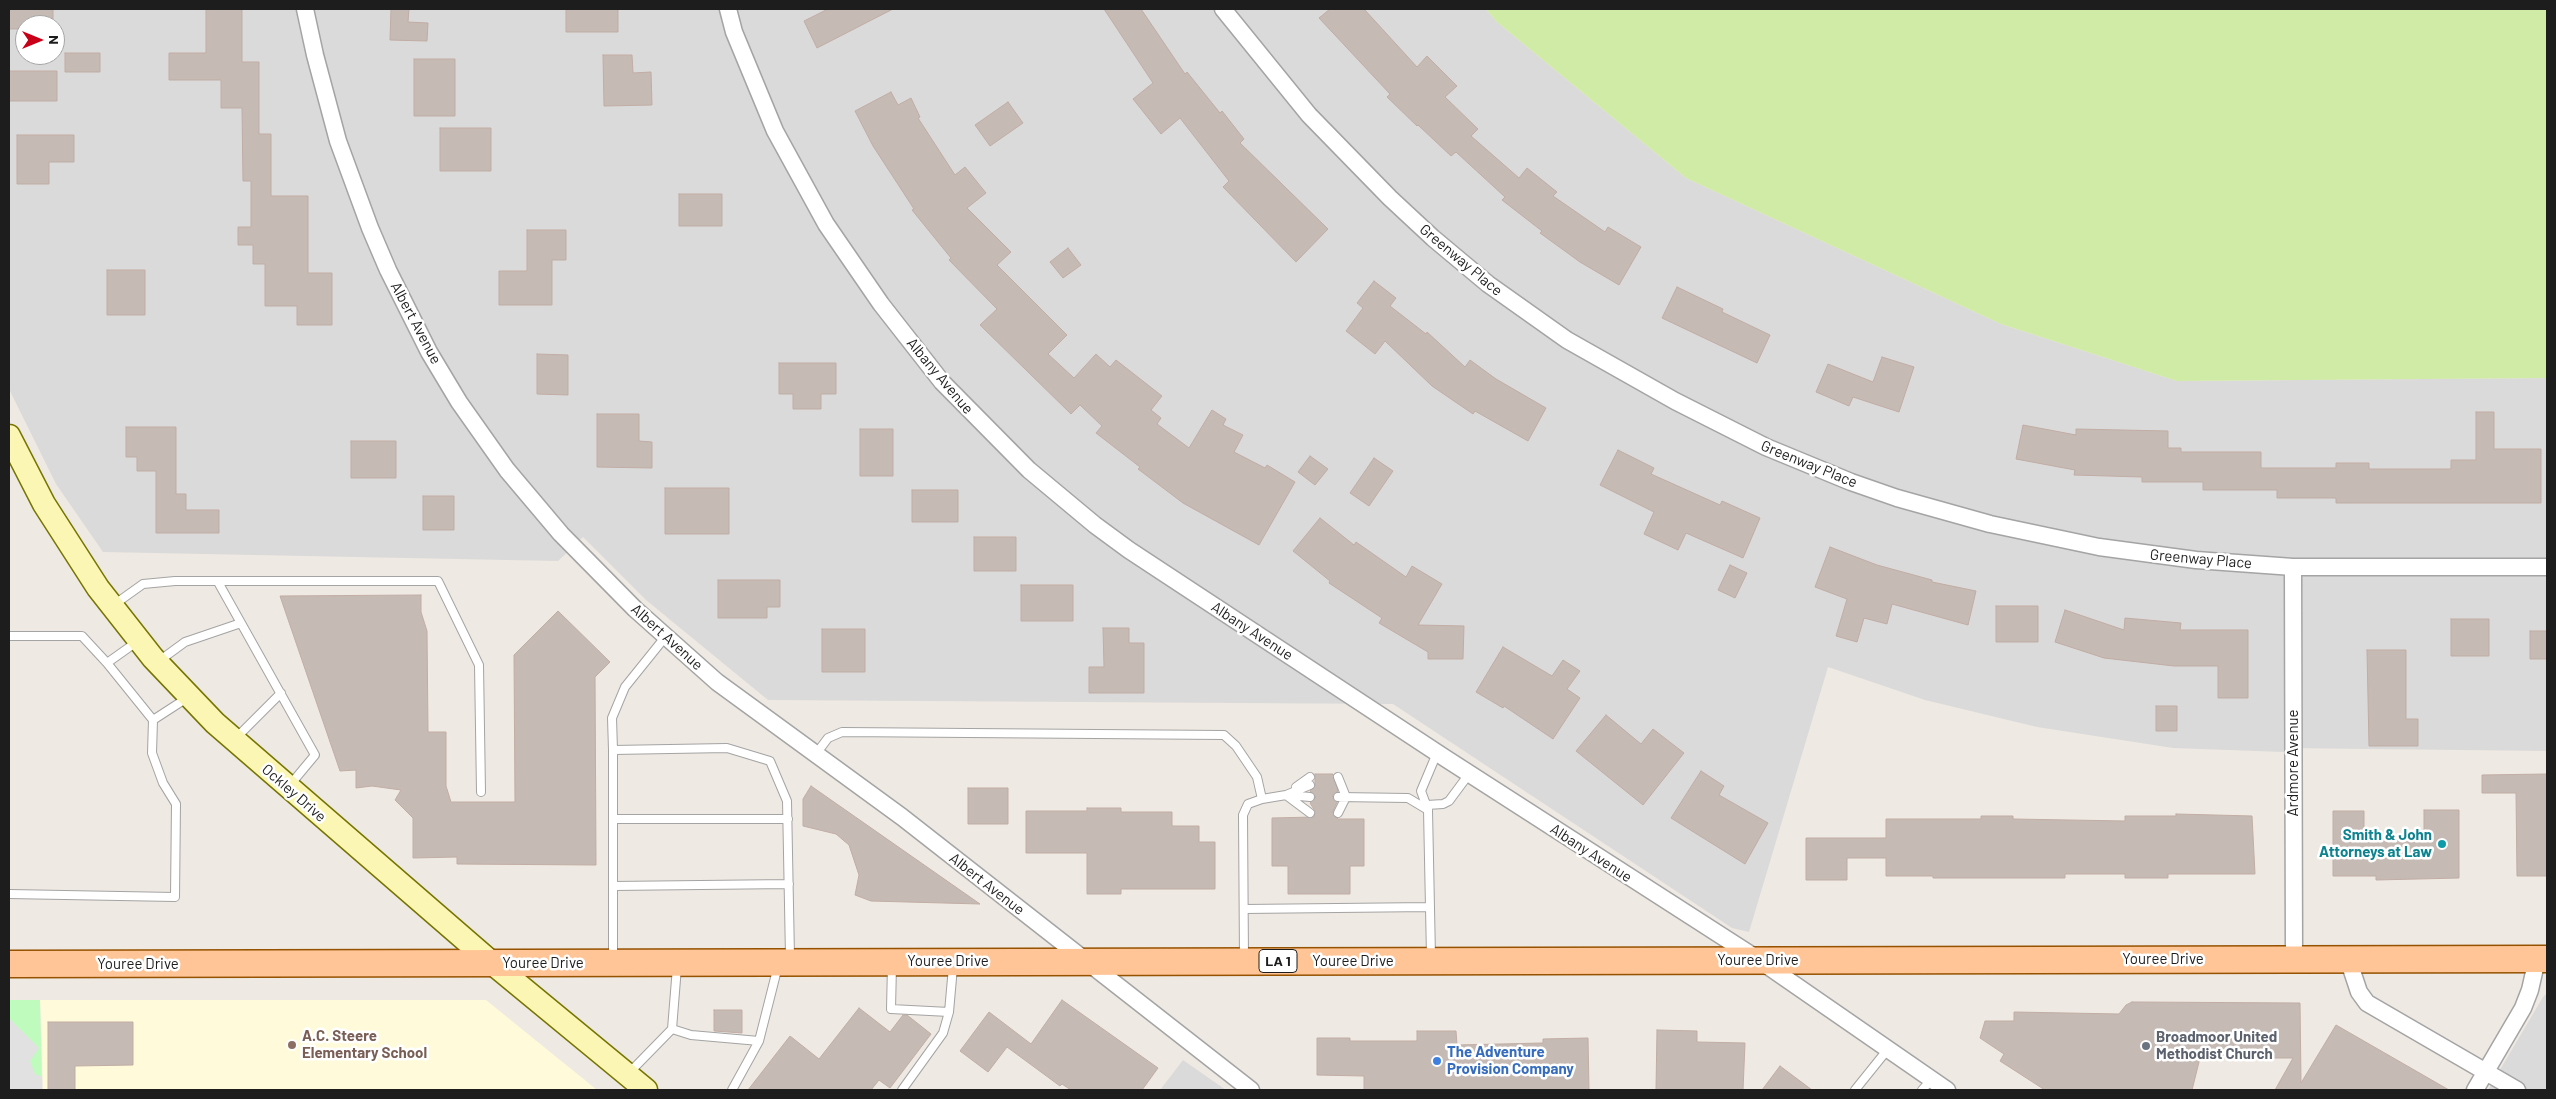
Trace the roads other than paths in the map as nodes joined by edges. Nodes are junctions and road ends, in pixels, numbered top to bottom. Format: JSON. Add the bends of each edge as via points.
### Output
{"nodes":[{"id":1,"x":305,"y":9,"type":"edge"},
{"id":2,"x":728,"y":9,"type":"edge"},
{"id":3,"x":1223,"y":9,"type":"edge"},
{"id":4,"x":9,"y":436,"type":"edge"},
{"id":5,"x":2293,"y":567,"type":"junction"},
{"id":6,"x":2547,"y":567,"type":"edge"},
{"id":7,"x":218,"y":582,"type":"junction"},
{"id":8,"x":112,"y":605,"type":"junction"},
{"id":9,"x":241,"y":623,"type":"junction"},
{"id":10,"x":9,"y":636,"type":"edge"},
{"id":11,"x":666,"y":636,"type":"junction"},
{"id":12,"x":140,"y":640,"type":"junction"},
{"id":13,"x":157,"y":662,"type":"junction"},
{"id":14,"x":107,"y":663,"type":"junction"},
{"id":15,"x":281,"y":694,"type":"junction"},
{"id":16,"x":190,"y":696,"type":"junction"},
{"id":17,"x":154,"y":720,"type":"junction"},
{"id":18,"x":234,"y":740,"type":"junction"},
{"id":19,"x":612,"y":750,"type":"junction"},
{"id":20,"x":1437,"y":753,"type":"junction"},
{"id":21,"x":816,"y":754,"type":"junction"},
{"id":22,"x":1469,"y":774,"type":"junction"},
{"id":23,"x":1310,"y":781,"type":"dead end"},
{"id":24,"x":1338,"y":781,"type":"dead end"},
{"id":25,"x":288,"y":788,"type":"junction"},
{"id":26,"x":480,"y":792,"type":"dead end"},
{"id":27,"x":1286,"y":795,"type":"junction"},
{"id":28,"x":1310,"y":797,"type":"dead end"},
{"id":29,"x":1342,"y":797,"type":"junction"},
{"id":30,"x":1262,"y":799,"type":"junction"},
{"id":31,"x":1428,"y":807,"type":"junction"},
{"id":32,"x":1338,"y":812,"type":"dead end"},
{"id":33,"x":1310,"y":813,"type":"dead end"},
{"id":34,"x":612,"y":819,"type":"junction"},
{"id":35,"x":788,"y":819,"type":"junction"},
{"id":36,"x":789,"y":884,"type":"junction"},
{"id":37,"x":612,"y":886,"type":"junction"},
{"id":38,"x":9,"y":894,"type":"edge"},
{"id":39,"x":1430,"y":907,"type":"junction"},
{"id":40,"x":1244,"y":909,"type":"junction"},
{"id":41,"x":2294,"y":958,"type":"junction"},
{"id":42,"x":2542,"y":959,"type":"edge"},
{"id":43,"x":1759,"y":960,"type":"junction"},
{"id":44,"x":2348,"y":960,"type":"junction"},
{"id":45,"x":954,"y":961,"type":"junction"},
{"id":46,"x":1084,"y":961,"type":"junction"},
{"id":47,"x":1244,"y":961,"type":"junction"},
{"id":48,"x":1431,"y":961,"type":"junction"},
{"id":49,"x":612,"y":962,"type":"junction"},
{"id":50,"x":678,"y":962,"type":"junction"},
{"id":51,"x":785,"y":962,"type":"junction"},
{"id":52,"x":892,"y":962,"type":"junction"},
{"id":53,"x":492,"y":963,"type":"junction"},
{"id":54,"x":9,"y":964,"type":"edge"},
{"id":55,"x":949,"y":1012,"type":"junction"},
{"id":56,"x":672,"y":1029,"type":"junction"},
{"id":57,"x":759,"y":1041,"type":"junction"},
{"id":58,"x":1888,"y":1049,"type":"junction"},
{"id":59,"x":2486,"y":1072,"type":"junction"},
{"id":60,"x":627,"y":1074,"type":"junction"},
{"id":61,"x":1927,"y":1085,"type":"edge"},
{"id":62,"x":646,"y":1090,"type":"edge"},
{"id":63,"x":732,"y":1090,"type":"edge"},
{"id":64,"x":902,"y":1090,"type":"edge"},
{"id":65,"x":1251,"y":1090,"type":"edge"},
{"id":66,"x":1855,"y":1090,"type":"edge"},
{"id":67,"x":1947,"y":1090,"type":"edge"},
{"id":68,"x":2475,"y":1090,"type":"edge"},
{"id":69,"x":2516,"y":1090,"type":"edge"}],
"edges":[{"from":1,"to":11,"type":"street","name":"Albert Avenue","via":[[338,141],[360,202],[388,270],[429,352],[459,402],[507,470],[561,534]]},
{"from":2,"to":20,"type":"street","name":"Albany Avenue","via":[[734,32],[775,131],[826,224],[881,304],[942,382],[997,441],[1065,501],[1129,550]]},
{"from":3,"to":5,"type":"street","name":"Greenway Place","via":[[1309,115],[1433,238],[1496,289],[1568,340],[1722,425],[1851,482],[1990,524],[2138,553]]},
{"from":4,"to":8,"type":"street","name":"Ockley Drive","via":[[49,512]]},
{"from":5,"to":6,"type":"street","name":"Greenway Place"},
{"from":5,"to":41,"type":"street","name":"Ardmore Avenue"},
{"from":7,"to":8,"type":"lane","via":[[143,584]]},
{"from":7,"to":9,"type":"lane"},
{"from":7,"to":26,"type":"lane","via":[[438,581],[479,665]]},
{"from":8,"to":12,"type":"street","name":"Ockley Drive"},
{"from":9,"to":13,"type":"lane","via":[[185,642]]},
{"from":9,"to":15,"type":"lane"},
{"from":10,"to":14,"type":"lane","via":[[82,636]]},
{"from":11,"to":19,"type":"lane","via":[[625,687],[612,718]]},
{"from":11,"to":21,"type":"street","name":"Albert Avenue","via":[[717,682]]},
{"from":12,"to":13,"type":"street","name":"Ockley Drive"},
{"from":12,"to":14,"type":"lane"},
{"from":13,"to":16,"type":"street","name":"Ockley Drive"},
{"from":14,"to":17,"type":"lane"},
{"from":15,"to":18,"type":"lane"},
{"from":15,"to":25,"type":"lane","via":[[315,755]]},
{"from":16,"to":17,"type":"lane"},
{"from":16,"to":18,"type":"street","name":"Ockley Drive"},
{"from":17,"to":38,"type":"lane","via":[[152,754],[163,783],[176,804],[175,897]]},
{"from":18,"to":25,"type":"street","name":"Ockley Drive"},
{"from":19,"to":34,"type":"lane"},
{"from":19,"to":35,"type":"lane","via":[[727,748],[770,761],[787,801]]},
{"from":20,"to":22,"type":"street","name":"Albany Avenue"},
{"from":20,"to":31,"type":"lane","via":[[1421,792]]},
{"from":21,"to":30,"type":"lane","via":[[828,738],[842,732],[1224,735],[1236,746],[1257,777]]},
{"from":21,"to":46,"type":"street","name":"Albert Avenue","via":[[902,817]]},
{"from":22,"to":31,"type":"lane","via":[[1449,801]]},
{"from":22,"to":43,"type":"street","name":"Albany Avenue"},
{"from":23,"to":27,"type":"lane"},
{"from":24,"to":29,"type":"lane"},
{"from":25,"to":53,"type":"street","name":"Ockley Drive"},
{"from":27,"to":28,"type":"lane"},
{"from":27,"to":30,"type":"lane"},
{"from":27,"to":33,"type":"lane"},
{"from":29,"to":31,"type":"lane","via":[[1408,798]]},
{"from":29,"to":32,"type":"lane"},
{"from":30,"to":40,"type":"lane","via":[[1248,804],[1243,815]]},
{"from":31,"to":39,"type":"lane"},
{"from":34,"to":35,"type":"lane"},
{"from":34,"to":37,"type":"lane"},
{"from":35,"to":36,"type":"lane"},
{"from":36,"to":37,"type":"lane"},
{"from":36,"to":51,"type":"lane"},
{"from":37,"to":49,"type":"lane"},
{"from":39,"to":40,"type":"lane"},
{"from":39,"to":48,"type":"lane"},
{"from":40,"to":47,"type":"lane"},
{"from":41,"to":43,"type":"main road","name":"Youree Drive","number":"LA 1"},
{"from":41,"to":44,"type":"main road","name":"Youree Drive","number":"LA 1"},
{"from":42,"to":44,"type":"main road","name":"Youree Drive","number":"LA 1"},
{"from":42,"to":59,"type":"street","via":[[2523,1008]]},
{"from":43,"to":48,"type":"main road","name":"Youree Drive","number":"LA 1"},
{"from":43,"to":58,"type":"street","name":"Albany Avenue"},
{"from":44,"to":59,"type":"street","via":[[2359,992],[2367,1002]]},
{"from":45,"to":46,"type":"main road","name":"Youree Drive","number":"LA 1"},
{"from":45,"to":52,"type":"main road","name":"Youree Drive","number":"LA 1"},
{"from":45,"to":55,"type":"lane"},
{"from":46,"to":47,"type":"main road","name":"Youree Drive","number":"LA 1"},
{"from":46,"to":65,"type":"street","name":"Albert Avenue"},
{"from":47,"to":48,"type":"main road","name":"Youree Drive","number":"LA 1"},
{"from":49,"to":50,"type":"main road","name":"Youree Drive","number":"LA 1"},
{"from":49,"to":53,"type":"main road","name":"Youree Drive","number":"LA 1"},
{"from":50,"to":51,"type":"main road","name":"Youree Drive","number":"LA 1"},
{"from":50,"to":56,"type":"lane"},
{"from":51,"to":52,"type":"main road","name":"Youree Drive","number":"LA 1"},
{"from":51,"to":57,"type":"lane"},
{"from":52,"to":55,"type":"lane","via":[[891,1009]]},
{"from":53,"to":54,"type":"main road","name":"Youree Drive","number":"LA 1"},
{"from":53,"to":60,"type":"street","name":"Ockley Drive"},
{"from":55,"to":64,"type":"lane","via":[[944,1033]]},
{"from":56,"to":57,"type":"lane","via":[[691,1035]]},
{"from":56,"to":60,"type":"lane"},
{"from":57,"to":63,"type":"lane"},
{"from":58,"to":61,"type":"street","name":"Albany Avenue"},
{"from":58,"to":66,"type":"lane"},
{"from":59,"to":68,"type":"street"},
{"from":59,"to":69,"type":"street"},
{"from":60,"to":62,"type":"street","name":"Ockley Drive"},
{"from":61,"to":67,"type":"street","name":"Albany Avenue"}]}
